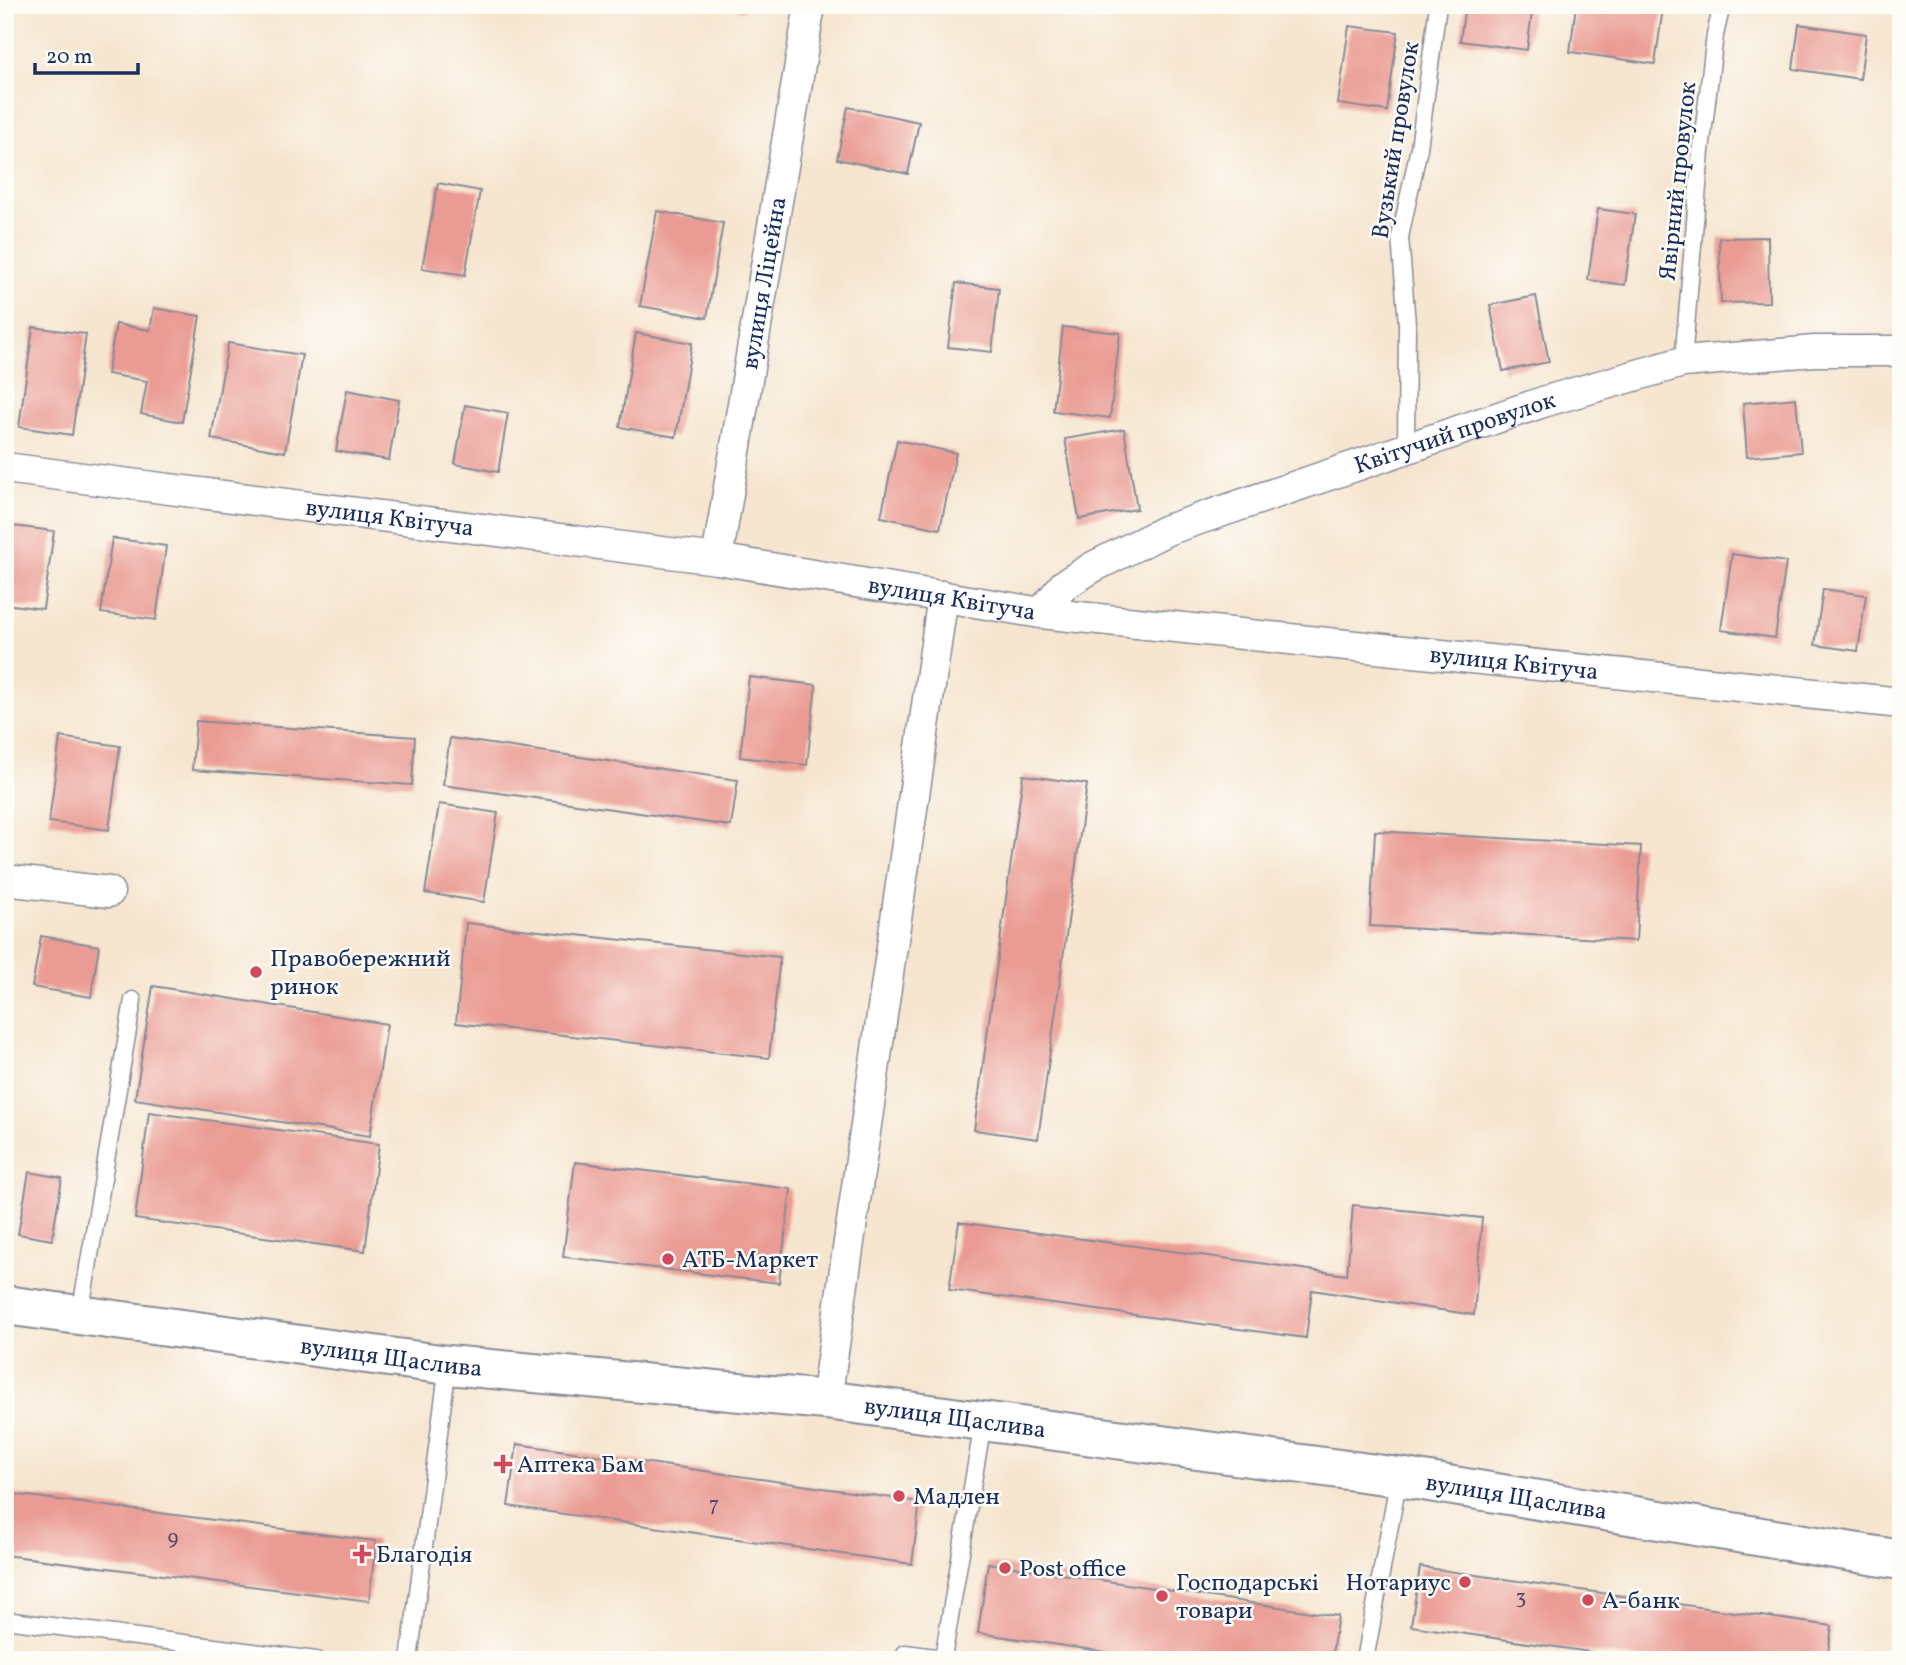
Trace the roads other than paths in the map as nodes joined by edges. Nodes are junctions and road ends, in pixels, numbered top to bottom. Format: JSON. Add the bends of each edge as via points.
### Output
{"nodes":[{"id":1,"x":810,"y":5,"type":"edge"},
{"id":2,"x":1438,"y":5,"type":"edge"},
{"id":3,"x":1722,"y":5,"type":"edge"},
{"id":4,"x":1901,"y":351,"type":"edge"},
{"id":5,"x":1683,"y":362,"type":"junction"},
{"id":6,"x":1406,"y":449,"type":"junction"},
{"id":7,"x":5,"y":468,"type":"edge"},
{"id":8,"x":717,"y":559,"type":"junction"},
{"id":9,"x":943,"y":596,"type":"junction"},
{"id":10,"x":1041,"y":613,"type":"junction"},
{"id":11,"x":1901,"y":703,"type":"edge"},
{"id":12,"x":5,"y":880,"type":"edge"},
{"id":13,"x":109,"y":892,"type":"dead end"},
{"id":14,"x":133,"y":1000,"type":"dead end"},
{"id":15,"x":5,"y":1305,"type":"edge"},
{"id":16,"x":80,"y":1315,"type":"junction"},
{"id":17,"x":448,"y":1365,"type":"junction"},
{"id":18,"x":826,"y":1400,"type":"junction"},
{"id":19,"x":983,"y":1423,"type":"junction"},
{"id":20,"x":1399,"y":1477,"type":"junction"},
{"id":21,"x":1901,"y":1560,"type":"edge"},
{"id":22,"x":5,"y":1620,"type":"edge"},
{"id":23,"x":947,"y":1659,"type":"edge"},
{"id":24,"x":316,"y":1660,"type":"edge"},
{"id":25,"x":409,"y":1660,"type":"edge"},
{"id":26,"x":904,"y":1660,"type":"edge"},
{"id":27,"x":1366,"y":1660,"type":"edge"}],
"edges":[{"from":1,"to":8,"type":"street","name":"вулиця Ліцейна"},
{"from":2,"to":6,"type":"lane","name":"Вузький провулок","via":[[1419,148],[1400,237],[1407,324]]},
{"from":3,"to":5,"type":"lane","name":"Явірний провулок","via":[[1701,151]]},
{"from":4,"to":5,"type":"street","name":"Квітучий провулок","via":[[1815,351]]},
{"from":5,"to":6,"type":"street","name":"Квітучий провулок","via":[[1546,401]]},
{"from":6,"to":10,"type":"street","name":"Квітучий провулок","via":[[1167,530],[1064,585]]},
{"from":7,"to":8,"type":"street","name":"вулиця Квітуча"},
{"from":8,"to":9,"type":"street","name":"вулиця Квітуча"},
{"from":9,"to":10,"type":"street","name":"вулиця Квітуча"},
{"from":9,"to":18,"type":"street"},
{"from":10,"to":11,"type":"street","name":"вулиця Квітуча"},
{"from":12,"to":13,"type":"street"},
{"from":14,"to":16,"type":"lane"},
{"from":15,"to":16,"type":"street","name":"вулиця Щаслива"},
{"from":16,"to":17,"type":"street","name":"вулиця Щаслива"},
{"from":17,"to":18,"type":"street","name":"вулиця Щаслива"},
{"from":17,"to":25,"type":"lane"},
{"from":18,"to":19,"type":"street","name":"вулиця Щаслива"},
{"from":19,"to":20,"type":"street","name":"вулиця Щаслива"},
{"from":19,"to":23,"type":"lane"},
{"from":20,"to":21,"type":"street","name":"вулиця Щаслива"},
{"from":20,"to":27,"type":"lane"},
{"from":22,"to":24,"type":"lane"},
{"from":23,"to":26,"type":"lane","via":[[905,1653]]}]}
